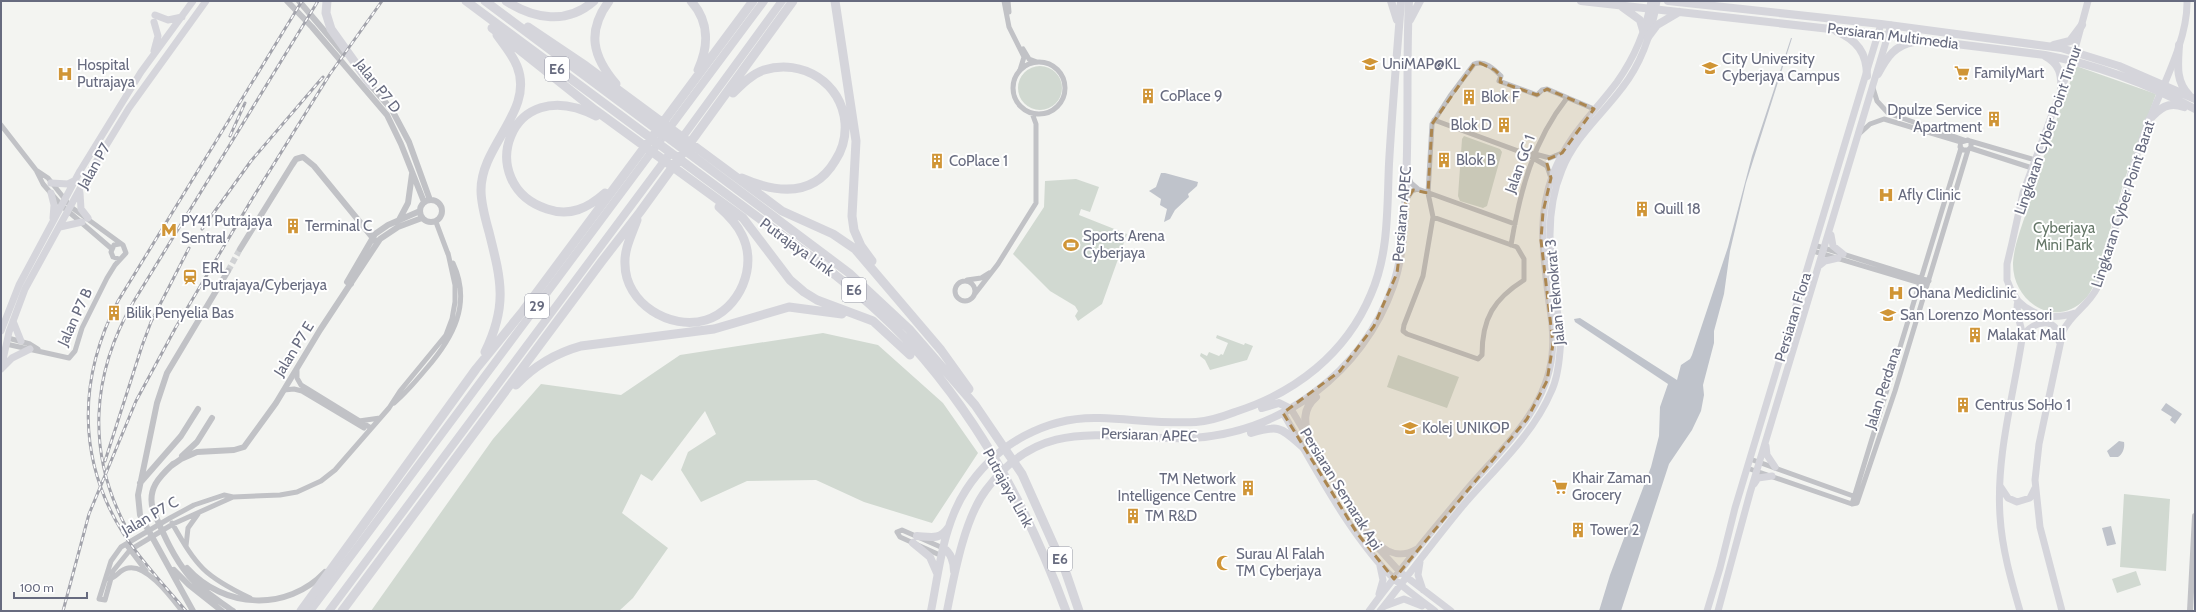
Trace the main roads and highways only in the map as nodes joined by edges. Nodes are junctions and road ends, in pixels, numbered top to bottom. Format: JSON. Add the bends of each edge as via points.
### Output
{"nodes":[{"id":1,"x":193,"y":1,"type":"edge"},
{"id":2,"x":206,"y":1,"type":"edge"},
{"id":3,"x":212,"y":1,"type":"edge"},
{"id":4,"x":327,"y":1,"type":"edge"},
{"id":5,"x":466,"y":1,"type":"edge"},
{"id":6,"x":485,"y":1,"type":"edge"},
{"id":7,"x":506,"y":1,"type":"edge"},
{"id":8,"x":594,"y":1,"type":"edge"},
{"id":9,"x":609,"y":1,"type":"edge"},
{"id":10,"x":691,"y":1,"type":"edge"},
{"id":11,"x":753,"y":1,"type":"edge"},
{"id":12,"x":764,"y":1,"type":"edge"},
{"id":13,"x":782,"y":1,"type":"edge"},
{"id":14,"x":793,"y":1,"type":"edge"},
{"id":15,"x":835,"y":1,"type":"edge"},
{"id":16,"x":1391,"y":1,"type":"edge"},
{"id":17,"x":1401,"y":1,"type":"edge"},
{"id":18,"x":1409,"y":1,"type":"edge"},
{"id":19,"x":1420,"y":1,"type":"edge"},
{"id":20,"x":1581,"y":1,"type":"edge"},
{"id":21,"x":1668,"y":1,"type":"edge"},
{"id":22,"x":2088,"y":1,"type":"edge"},
{"id":23,"x":2187,"y":1,"type":"edge"},
{"id":24,"x":1687,"y":2,"type":"edge"},
{"id":25,"x":1618,"y":5,"type":"junction"},
{"id":26,"x":1654,"y":5,"type":"edge"},
{"id":27,"x":1679,"y":12,"type":"junction"},
{"id":28,"x":155,"y":14,"type":"dead end"},
{"id":29,"x":196,"y":15,"type":"junction"},
{"id":30,"x":182,"y":17,"type":"junction"},
{"id":31,"x":507,"y":18,"type":"junction"},
{"id":32,"x":154,"y":22,"type":"dead end"},
{"id":33,"x":1881,"y":24,"type":"junction"},
{"id":34,"x":2082,"y":25,"type":"junction"},
{"id":35,"x":490,"y":26,"type":"junction"},
{"id":36,"x":1891,"y":26,"type":"junction"},
{"id":37,"x":1828,"y":28,"type":"junction"},
{"id":38,"x":1408,"y":29,"type":"junction"},
{"id":39,"x":1399,"y":30,"type":"junction"},
{"id":40,"x":1646,"y":33,"type":"junction"},
{"id":41,"x":1878,"y":34,"type":"junction"},
{"id":42,"x":1888,"y":36,"type":"junction"},
{"id":43,"x":1935,"y":41,"type":"junction"},
{"id":44,"x":2180,"y":45,"type":"junction"},
{"id":45,"x":2046,"y":46,"type":"junction"},
{"id":46,"x":2075,"y":51,"type":"junction"},
{"id":47,"x":2041,"y":54,"type":"junction"},
{"id":48,"x":2072,"y":60,"type":"junction"},
{"id":49,"x":141,"y":72,"type":"junction"},
{"id":50,"x":1878,"y":74,"type":"junction"},
{"id":51,"x":1866,"y":76,"type":"junction"},
{"id":52,"x":368,"y":87,"type":"road end"},
{"id":53,"x":690,"y":87,"type":"junction"},
{"id":54,"x":2162,"y":88,"type":"junction"},
{"id":55,"x":2060,"y":90,"type":"junction"},
{"id":56,"x":623,"y":93,"type":"junction"},
{"id":57,"x":2193,"y":98,"type":"edge"},
{"id":58,"x":717,"y":107,"type":"junction"},
{"id":59,"x":2195,"y":109,"type":"edge"},
{"id":60,"x":2195,"y":113,"type":"edge"},
{"id":61,"x":2149,"y":120,"type":"junction"},
{"id":62,"x":622,"y":130,"type":"junction"},
{"id":63,"x":698,"y":168,"type":"junction"},
{"id":64,"x":726,"y":171,"type":"junction"},
{"id":65,"x":76,"y":180,"type":"junction"},
{"id":66,"x":51,"y":183,"type":"road end"},
{"id":67,"x":617,"y":183,"type":"junction"},
{"id":68,"x":80,"y":190,"type":"junction"},
{"id":69,"x":51,"y":193,"type":"road end"},
{"id":70,"x":708,"y":193,"type":"junction"},
{"id":71,"x":640,"y":212,"type":"junction"},
{"id":72,"x":53,"y":222,"type":"junction"},
{"id":73,"x":60,"y":227,"type":"junction"},
{"id":74,"x":1831,"y":229,"type":"junction"},
{"id":75,"x":1820,"y":265,"type":"junction"},
{"id":76,"x":2018,"y":301,"type":"junction"},
{"id":77,"x":2079,"y":312,"type":"junction"},
{"id":78,"x":3,"y":320,"type":"edge"},
{"id":79,"x":13,"y":320,"type":"junction"},
{"id":80,"x":924,"y":329,"type":"junction"},
{"id":81,"x":1,"y":331,"type":"edge"},
{"id":82,"x":2022,"y":337,"type":"junction"},
{"id":83,"x":4,"y":340,"type":"edge"},
{"id":84,"x":20,"y":341,"type":"road end"},
{"id":85,"x":30,"y":349,"type":"road end"},
{"id":86,"x":910,"y":355,"type":"junction"},
{"id":87,"x":2057,"y":355,"type":"junction"},
{"id":88,"x":1321,"y":365,"type":"junction"},
{"id":89,"x":930,"y":367,"type":"junction"},
{"id":90,"x":476,"y":369,"type":"junction"},
{"id":91,"x":1,"y":370,"type":"edge"},
{"id":92,"x":1328,"y":382,"type":"junction"},
{"id":93,"x":1283,"y":404,"type":"junction"},
{"id":94,"x":1287,"y":411,"type":"junction"},
{"id":95,"x":1215,"y":419,"type":"junction"},
{"id":96,"x":482,"y":424,"type":"junction"},
{"id":97,"x":992,"y":428,"type":"junction"},
{"id":98,"x":1202,"y":437,"type":"junction"},
{"id":99,"x":1309,"y":439,"type":"junction"},
{"id":100,"x":1765,"y":444,"type":"junction"},
{"id":101,"x":1304,"y":448,"type":"junction"},
{"id":102,"x":1775,"y":467,"type":"road end"},
{"id":103,"x":1772,"y":476,"type":"road end"},
{"id":104,"x":2035,"y":480,"type":"junction"},
{"id":105,"x":1999,"y":485,"type":"junction"},
{"id":106,"x":1750,"y":493,"type":"junction"},
{"id":107,"x":950,"y":525,"type":"junction"},
{"id":108,"x":1362,"y":525,"type":"junction"},
{"id":109,"x":965,"y":538,"type":"junction"},
{"id":110,"x":1420,"y":547,"type":"junction"},
{"id":111,"x":945,"y":553,"type":"junction"},
{"id":112,"x":1424,"y":554,"type":"junction"},
{"id":113,"x":1378,"y":562,"type":"junction"},
{"id":114,"x":1400,"y":572,"type":"junction"},
{"id":115,"x":938,"y":576,"type":"junction"},
{"id":116,"x":954,"y":578,"type":"junction"},
{"id":117,"x":1406,"y":578,"type":"junction"},
{"id":118,"x":1394,"y":579,"type":"junction"},
{"id":119,"x":1401,"y":585,"type":"junction"},
{"id":120,"x":1425,"y":593,"type":"junction"},
{"id":121,"x":1376,"y":602,"type":"junction"},
{"id":122,"x":1381,"y":610,"type":"edge"},
{"id":123,"x":301,"y":611,"type":"edge"},
{"id":124,"x":310,"y":611,"type":"edge"},
{"id":125,"x":329,"y":611,"type":"edge"},
{"id":126,"x":342,"y":611,"type":"edge"},
{"id":127,"x":931,"y":611,"type":"edge"},
{"id":128,"x":947,"y":611,"type":"edge"},
{"id":129,"x":1066,"y":611,"type":"edge"},
{"id":130,"x":1079,"y":611,"type":"edge"},
{"id":131,"x":1369,"y":611,"type":"edge"},
{"id":132,"x":1430,"y":611,"type":"edge"},
{"id":133,"x":1435,"y":611,"type":"edge"},
{"id":134,"x":1451,"y":611,"type":"edge"},
{"id":135,"x":1707,"y":611,"type":"edge"},
{"id":136,"x":1718,"y":611,"type":"edge"},
{"id":137,"x":2020,"y":611,"type":"edge"},
{"id":138,"x":2062,"y":611,"type":"edge"}],
"edges":[{"from":1,"to":30,"type":"main road","name":"Jalan P7"},
{"from":2,"to":29,"type":"main road","name":"Jalan P7"},
{"from":3,"to":29,"type":"main road"},
{"from":4,"to":52,"type":"highway","via":[[326,13],[331,29]]},
{"from":5,"to":35,"type":"highway"},
{"from":5,"to":63,"type":"highway","name":"Putrajaya Link","number":"E6","via":[[647,136]]},
{"from":6,"to":31,"type":"highway","name":"Putrajaya Link","number":"E6"},
{"from":7,"to":8,"type":"highway","via":[[523,11],[550,17],[574,14]]},
{"from":9,"to":56,"type":"highway","via":[[596,24],[594,41],[604,70]]},
{"from":10,"to":53,"type":"highway","via":[[701,15],[706,41],[702,61]]},
{"from":11,"to":53,"type":"highway"},
{"from":12,"to":124,"type":"main road","number":"29"},
{"from":13,"to":125,"type":"main road","number":"29"},
{"from":14,"to":58,"type":"highway"},
{"from":15,"to":80,"type":"highway","via":[[856,141],[852,216],[854,230],[867,254]]},
{"from":16,"to":39,"type":"main road"},
{"from":17,"to":39,"type":"main road","name":"Persiaran APEC"},
{"from":18,"to":38,"type":"main road","name":"Persiaran APEC"},
{"from":19,"to":38,"type":"main road"},
{"from":20,"to":25,"type":"main road","name":"Persiaran Multimedia"},
{"from":21,"to":24,"type":"main road","name":"Persiaran Multimedia"},
{"from":22,"to":34,"type":"main road","name":"Lingkaran Cyber Point Timur"},
{"from":23,"to":44,"type":"main road","name":"Lingkaran Cyber Point Barat","via":[[2186,24]]},
{"from":24,"to":33,"type":"main road","name":"Persiaran Multimedia"},
{"from":25,"to":26,"type":"main road","name":"Persiaran Multimedia"},
{"from":25,"to":40,"type":"main road","via":[[1636,16]]},
{"from":26,"to":27,"type":"main road","name":"Persiaran Multimedia"},
{"from":26,"to":40,"type":"main road","name":"Jalan Teknokrat 3"},
{"from":27,"to":37,"type":"main road","name":"Persiaran Multimedia"},
{"from":27,"to":40,"type":"main road"},
{"from":28,"to":30,"type":"main road","via":[[168,20]]},
{"from":29,"to":68,"type":"main road","name":"Jalan P7","via":[[129,108]]},
{"from":30,"to":49,"type":"main road","name":"Jalan P7"},
{"from":31,"to":56,"type":"highway","via":[[523,24]]},
{"from":31,"to":63,"type":"highway","name":"Putrajaya Link","number":"E6","via":[[652,128]]},
{"from":32,"to":49,"type":"main road","via":[[157,42],[152,56]]},
{"from":33,"to":36,"type":"main road","name":"Persiaran Multimedia"},
{"from":33,"to":41,"type":"main road","name":"Persiaran Flora"},
{"from":34,"to":45,"type":"main road","via":[[2070,41]]},
{"from":34,"to":46,"type":"main road","name":"Lingkaran Cyber Point Timur"},
{"from":35,"to":62,"type":"highway"},
{"from":35,"to":90,"type":"highway","via":[[512,57],[521,85],[516,109],[491,152],[482,180],[481,198],[499,270],[501,294],[496,327]]},
{"from":36,"to":42,"type":"main road","name":"Persiaran Flora"},
{"from":36,"to":45,"type":"main road","name":"Persiaran Multimedia"},
{"from":37,"to":41,"type":"main road","name":"Persiaran Multimedia"},
{"from":37,"to":51,"type":"main road","via":[[1850,38],[1860,48],[1865,61]]},
{"from":38,"to":92,"type":"main road","name":"Persiaran APEC","via":[[1406,201],[1400,260],[1389,298],[1374,326],[1350,362]]},
{"from":39,"to":88,"type":"main road","name":"Persiaran APEC","via":[[1387,223],[1381,262],[1360,318],[1337,349]]},
{"from":40,"to":110,"type":"main road","name":"Jalan Teknokrat 3","via":[[1622,75],[1577,129],[1562,153],[1551,178],[1541,233],[1552,322],[1552,355],[1547,382],[1534,409],[1516,433]]},
{"from":40,"to":112,"type":"main road","name":"Jalan Teknokrat 3","via":[[1630,77],[1580,138],[1557,182],[1549,235],[1561,342],[1552,391],[1542,411],[1518,442]]},
{"from":41,"to":42,"type":"main road","name":"Persiaran Multimedia"},
{"from":41,"to":51,"type":"main road","name":"Persiaran Flora"},
{"from":42,"to":43,"type":"main road","name":"Persiaran Multimedia"},
{"from":42,"to":50,"type":"main road","name":"Persiaran Flora"},
{"from":43,"to":47,"type":"main road","name":"Persiaran Multimedia"},
{"from":43,"to":50,"type":"main road","via":[[1906,43],[1899,46],[1888,56]]},
{"from":44,"to":54,"type":"main road","name":"Lingkaran Cyber Point Barat"},
{"from":44,"to":57,"type":"main road","via":[[2178,72],[2182,86]]},
{"from":45,"to":46,"type":"main road","name":"Persiaran Multimedia"},
{"from":46,"to":48,"type":"main road","name":"Lingkaran Cyber Point Timur"},
{"from":46,"to":54,"type":"main road","name":"Persiaran Multimedia","via":[[2119,66]]},
{"from":47,"to":48,"type":"main road","name":"Persiaran Multimedia"},
{"from":47,"to":55,"type":"main road","via":[[2055,63],[2060,70]]},
{"from":48,"to":54,"type":"main road","name":"Persiaran Multimedia"},
{"from":48,"to":55,"type":"main road","name":"Lingkaran Cyber Point Timur"},
{"from":49,"to":65,"type":"main road","name":"Jalan P7"},
{"from":50,"to":74,"type":"main road","name":"Persiaran Flora"},
{"from":51,"to":135,"type":"main road","name":"Persiaran Flora","via":[[1750,459]]},
{"from":53,"to":67,"type":"highway"},
{"from":54,"to":57,"type":"main road","name":"Persiaran Multimedia"},
{"from":54,"to":59,"type":"main road","name":"Persiaran Multimedia"},
{"from":54,"to":61,"type":"main road","name":"Lingkaran Cyber Point Barat"},
{"from":55,"to":76,"type":"main road","name":"Lingkaran Cyber Point Timur","via":[[2024,193],[2006,272],[2011,290]]},
{"from":56,"to":64,"type":"highway"},
{"from":58,"to":64,"type":"highway","via":[[750,78],[763,70],[779,67],[795,67],[824,81],[842,106],[845,132],[842,149],[827,173],[813,183],[796,189],[775,189],[758,185]]},
{"from":58,"to":71,"type":"highway"},
{"from":60,"to":61,"type":"main road","via":[[2176,105],[2167,105],[2160,108]]},
{"from":61,"to":77,"type":"main road","name":"Lingkaran Cyber Point Barat","via":[[2097,288],[2089,303]]},
{"from":62,"to":67,"type":"highway","via":[[577,107],[555,104],[544,106],[532,111],[520,121],[511,135],[507,151],[513,183],[519,191],[540,206],[553,211],[567,212],[586,207]]},
{"from":62,"to":70,"type":"highway"},
{"from":63,"to":89,"type":"highway","name":"Putrajaya Link","number":"E6","via":[[852,288]]},
{"from":63,"to":97,"type":"highway","name":"Putrajaya Link","number":"E6","via":[[798,235],[866,287],[928,349]]},
{"from":64,"to":80,"type":"highway","via":[[782,211],[833,234],[851,247]]},
{"from":65,"to":66,"type":"main road","via":[[68,184]]},
{"from":65,"to":72,"type":"main road","name":"Jalan P7"},
{"from":67,"to":90,"type":"highway","via":[[523,311]]},
{"from":68,"to":73,"type":"main road","name":"Jalan P7"},
{"from":68,"to":73,"type":"main road","via":[[85,220]]},
{"from":69,"to":72,"type":"main road"},
{"from":70,"to":71,"type":"highway","via":[[743,235],[748,251],[748,265],[737,296],[720,313],[707,320],[679,321],[661,316],[643,303],[630,287],[625,258]]},
{"from":70,"to":86,"type":"highway","via":[[746,221],[784,274],[797,286],[817,300],[873,322]]},
{"from":71,"to":96,"type":"highway"},
{"from":72,"to":78,"type":"main road","name":"Jalan P7"},
{"from":73,"to":79,"type":"main road","name":"Jalan P7","via":[[25,289]]},
{"from":74,"to":75,"type":"main road","name":"Persiaran Flora"},
{"from":74,"to":75,"type":"main road","via":[[1833,246],[1840,256],[1825,260]]},
{"from":75,"to":100,"type":"main road","name":"Persiaran Flora"},
{"from":76,"to":77,"type":"main road","via":[[2035,314],[2048,317]]},
{"from":76,"to":82,"type":"main road","name":"Lingkaran Cyber Point Timur"},
{"from":77,"to":87,"type":"main road","name":"Lingkaran Cyber Point Barat","via":[[2066,324]]},
{"from":78,"to":81,"type":"main road","name":"Jalan P7"},
{"from":79,"to":83,"type":"main road","name":"Jalan P7"},
{"from":79,"to":84,"type":"main road"},
{"from":80,"to":97,"type":"highway","via":[[968,388]]},
{"from":82,"to":87,"type":"main road","via":[[2027,329],[2035,324],[2051,325],[2059,338]]},
{"from":82,"to":105,"type":"main road","name":"Lingkaran Cyber Point Timur","via":[[2006,423]]},
{"from":83,"to":91,"type":"main road","name":"Jalan P7"},
{"from":85,"to":91,"type":"main road","via":[[12,358]]},
{"from":86,"to":89,"type":"highway"},
{"from":86,"to":96,"type":"highway","via":[[878,329],[859,318],[789,307],[714,329],[612,341],[566,350],[523,378]]},
{"from":87,"to":104,"type":"main road","name":"Lingkaran Cyber Point Barat","via":[[2039,444]]},
{"from":88,"to":93,"type":"main road"},
{"from":88,"to":95,"type":"main road","name":"Persiaran APEC","via":[[1297,384],[1269,399]]},
{"from":89,"to":129,"type":"highway","name":"Putrajaya Link","number":"E6","via":[[982,440],[1009,486],[1053,575]]},
{"from":90,"to":123,"type":"highway"},
{"from":92,"to":94,"type":"main road","name":"Persiaran APEC"},
{"from":92,"to":99,"type":"main road","via":[[1305,412]]},
{"from":93,"to":94,"type":"main road"},
{"from":93,"to":95,"type":"main road","via":[[1274,403],[1241,416]]},
{"from":94,"to":98,"type":"main road","name":"Persiaran APEC","via":[[1243,430]]},
{"from":94,"to":99,"type":"main road","name":"Persiaran Semarak Api"},
{"from":94,"to":101,"type":"main road","name":"Persiaran Semarak Api"},
{"from":95,"to":107,"type":"main road","name":"Persiaran APEC","via":[[1180,422],[1088,418],[1064,421],[1041,428],[1012,443],[988,462],[966,490]]},
{"from":96,"to":126,"type":"highway"},
{"from":97,"to":130,"type":"highway","name":"Putrajaya Link","number":"E6","via":[[1022,474],[1065,570]]},
{"from":98,"to":101,"type":"main road","via":[[1231,436],[1277,427]]},
{"from":98,"to":109,"type":"main road","name":"Persiaran APEC","via":[[1095,434],[1069,436],[1047,443],[1019,458],[994,480],[976,507]]},
{"from":99,"to":108,"type":"main road","name":"Persiaran Semarak Api"},
{"from":100,"to":102,"type":"main road","via":[[1767,455]]},
{"from":100,"to":106,"type":"main road","name":"Persiaran Flora"},
{"from":101,"to":113,"type":"main road","name":"Persiaran Semarak Api"},
{"from":103,"to":106,"type":"main road","via":[[1758,478]]},
{"from":104,"to":105,"type":"main road","via":[[2033,493],[2022,502],[2008,498]]},
{"from":104,"to":138,"type":"main road","name":"Lingkaran Cyber Point Barat","via":[[2040,527]]},
{"from":105,"to":137,"type":"main road","name":"Lingkaran Cyber Point Timur","via":[[2002,535]]},
{"from":106,"to":136,"type":"main road","name":"Persiaran Flora"},
{"from":107,"to":111,"type":"main road","name":"Persiaran APEC"},
{"from":107,"to":115,"type":"main road","via":[[943,535],[915,539],[930,556]]},
{"from":108,"to":110,"type":"main road","via":[[1390,552],[1406,553]]},
{"from":108,"to":114,"type":"main road","name":"Persiaran Semarak Api"},
{"from":109,"to":111,"type":"main road","via":[[958,549]]},
{"from":109,"to":116,"type":"main road","name":"Persiaran APEC"},
{"from":110,"to":114,"type":"main road","name":"Jalan Teknokrat 3"},
{"from":111,"to":115,"type":"main road","name":"Persiaran APEC"},
{"from":111,"to":116,"type":"main road","via":[[954,565]]},
{"from":112,"to":117,"type":"main road","name":"Jalan Teknokrat 3"},
{"from":112,"to":120,"type":"main road","via":[[1418,575]]},
{"from":113,"to":118,"type":"main road","name":"Persiaran Semarak Api"},
{"from":113,"to":121,"type":"main road","via":[[1383,580]]},
{"from":114,"to":117,"type":"main road","name":"Persiaran Semarak Api"},
{"from":114,"to":118,"type":"main road","name":"Jalan Teknokrat 3"},
{"from":115,"to":127,"type":"main road","name":"Persiaran APEC"},
{"from":116,"to":128,"type":"main road","name":"Persiaran APEC"},
{"from":117,"to":119,"type":"main road","name":"Jalan Teknokrat 3"},
{"from":117,"to":120,"type":"main road","name":"Persiaran Semarak Api"},
{"from":118,"to":119,"type":"main road","name":"Persiaran Semarak Api"},
{"from":118,"to":121,"type":"main road","name":"Jalan Teknokrat 3"},
{"from":119,"to":122,"type":"main road","name":"Jalan Teknokrat 3"},
{"from":119,"to":133,"type":"main road","name":"Persiaran Semarak Api"},
{"from":120,"to":134,"type":"main road","name":"Persiaran Semarak Api"},
{"from":121,"to":131,"type":"main road","name":"Jalan Teknokrat 3"},
{"from":122,"to":132,"type":"main road","via":[[1394,601],[1404,599]]}]}
